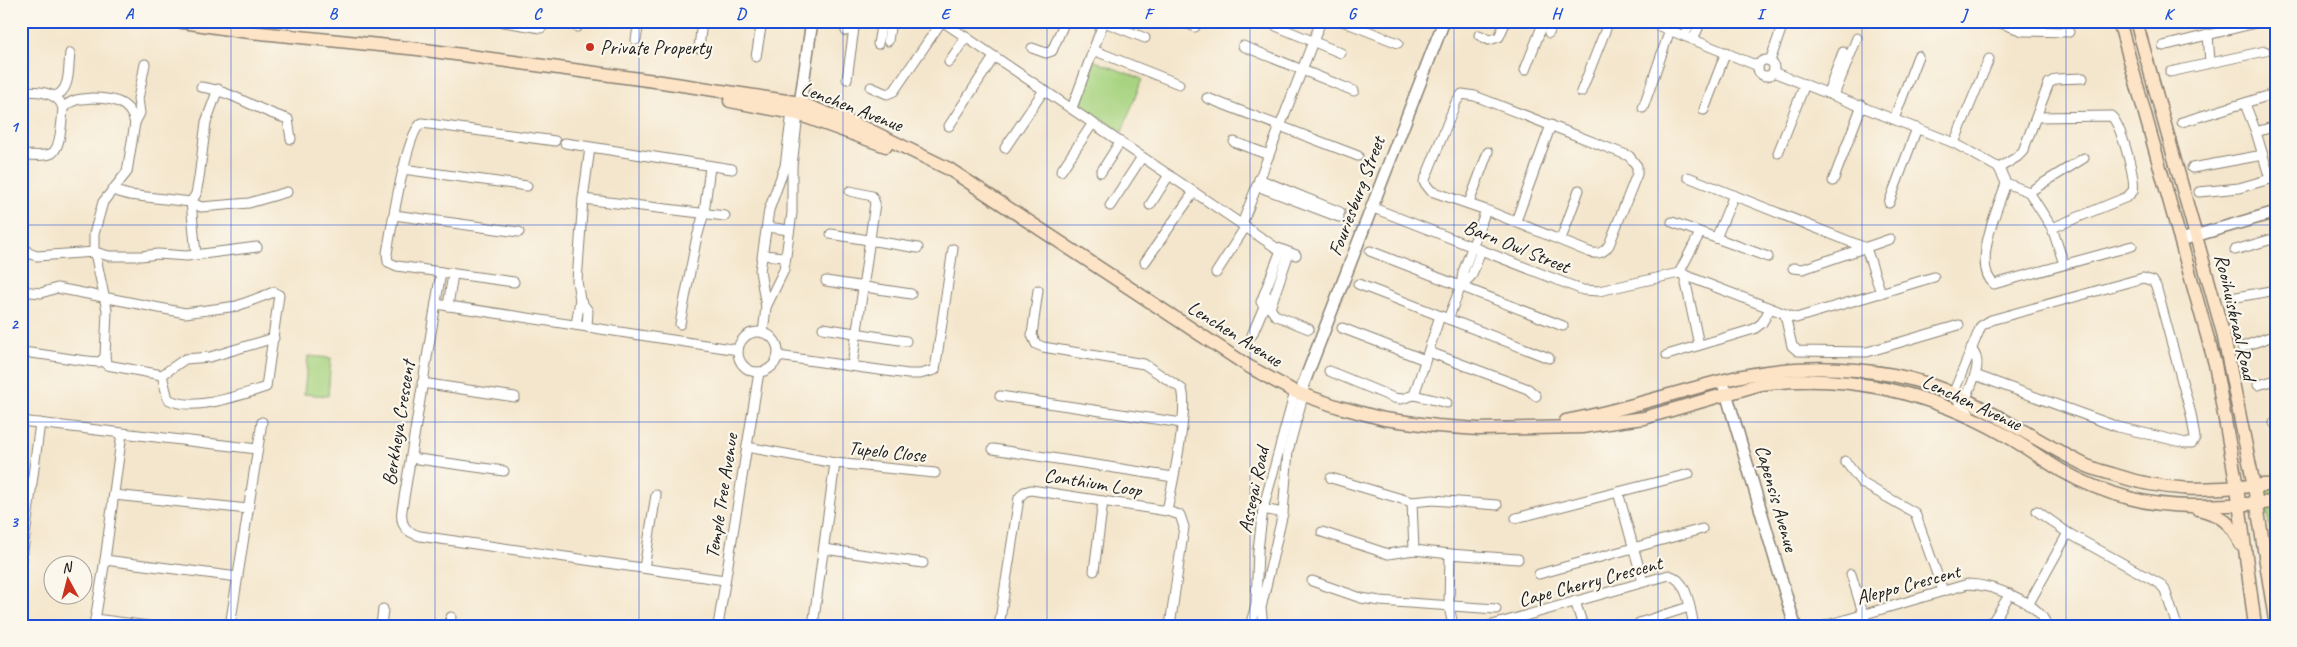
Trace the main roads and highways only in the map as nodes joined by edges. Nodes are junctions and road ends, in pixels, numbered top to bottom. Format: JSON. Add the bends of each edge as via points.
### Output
{"nodes":[{"id":1,"x":176,"y":21,"type":"edge"},
{"id":2,"x":2119,"y":21,"type":"edge"},
{"id":3,"x":2136,"y":21,"type":"edge"},
{"id":4,"x":1525,"y":428,"type":"junction"},
{"id":5,"x":2276,"y":484,"type":"edge"},
{"id":6,"x":2254,"y":486,"type":"junction"},
{"id":7,"x":2237,"y":487,"type":"junction"},
{"id":8,"x":2276,"y":502,"type":"edge"},
{"id":9,"x":2256,"y":503,"type":"junction"},
{"id":10,"x":2239,"y":505,"type":"junction"},
{"id":11,"x":2186,"y":506,"type":"junction"},
{"id":12,"x":2245,"y":559,"type":"junction"},
{"id":13,"x":2255,"y":626,"type":"edge"},
{"id":14,"x":2276,"y":626,"type":"edge"}],
"edges":[{"from":1,"to":4,"type":"main road","name":"Lenchen Avenue","via":[[418,49],[796,108],[903,145],[950,169],[1248,366],[1300,391],[1384,419],[1478,429]]},
{"from":2,"to":7,"type":"main road","name":"Rooihuiskraal Road","via":[[2215,364]]},
{"from":3,"to":6,"type":"main road","name":"Rooihuiskraal Road","via":[[2223,333]]},
{"from":4,"to":7,"type":"main road","name":"Lenchen Avenue","via":[[1601,414],[1723,382],[1787,370],[1840,369],[1894,375],[1934,386],[2085,465],[2137,483],[2187,490]]},
{"from":4,"to":11,"type":"main road","name":"Lenchen Avenue","via":[[1582,427],[1644,418],[1761,384],[1808,381],[1879,386],[1937,403],[1973,419],[2087,484],[2144,502]]},
{"from":5,"to":6,"type":"main road","name":"Lenchen Avenue"},
{"from":6,"to":7,"type":"main road","name":"Lenchen Avenue"},
{"from":6,"to":9,"type":"main road","name":"Rooihuiskraal Road"},
{"from":7,"to":10,"type":"main road","name":"Rooihuiskraal Road"},
{"from":8,"to":9,"type":"main road","name":"Lenchen Avenue"},
{"from":9,"to":10,"type":"main road","name":"Lenchen Avenue"},
{"from":9,"to":14,"type":"main road","name":"Rooihuiskraal Road"},
{"from":10,"to":11,"type":"main road","name":"Lenchen Avenue"},
{"from":10,"to":12,"type":"main road","name":"Rooihuiskraal Road"},
{"from":11,"to":12,"type":"main road","via":[[2227,522],[2236,533]]},
{"from":12,"to":13,"type":"main road","name":"Rooihuiskraal Road"}]}
